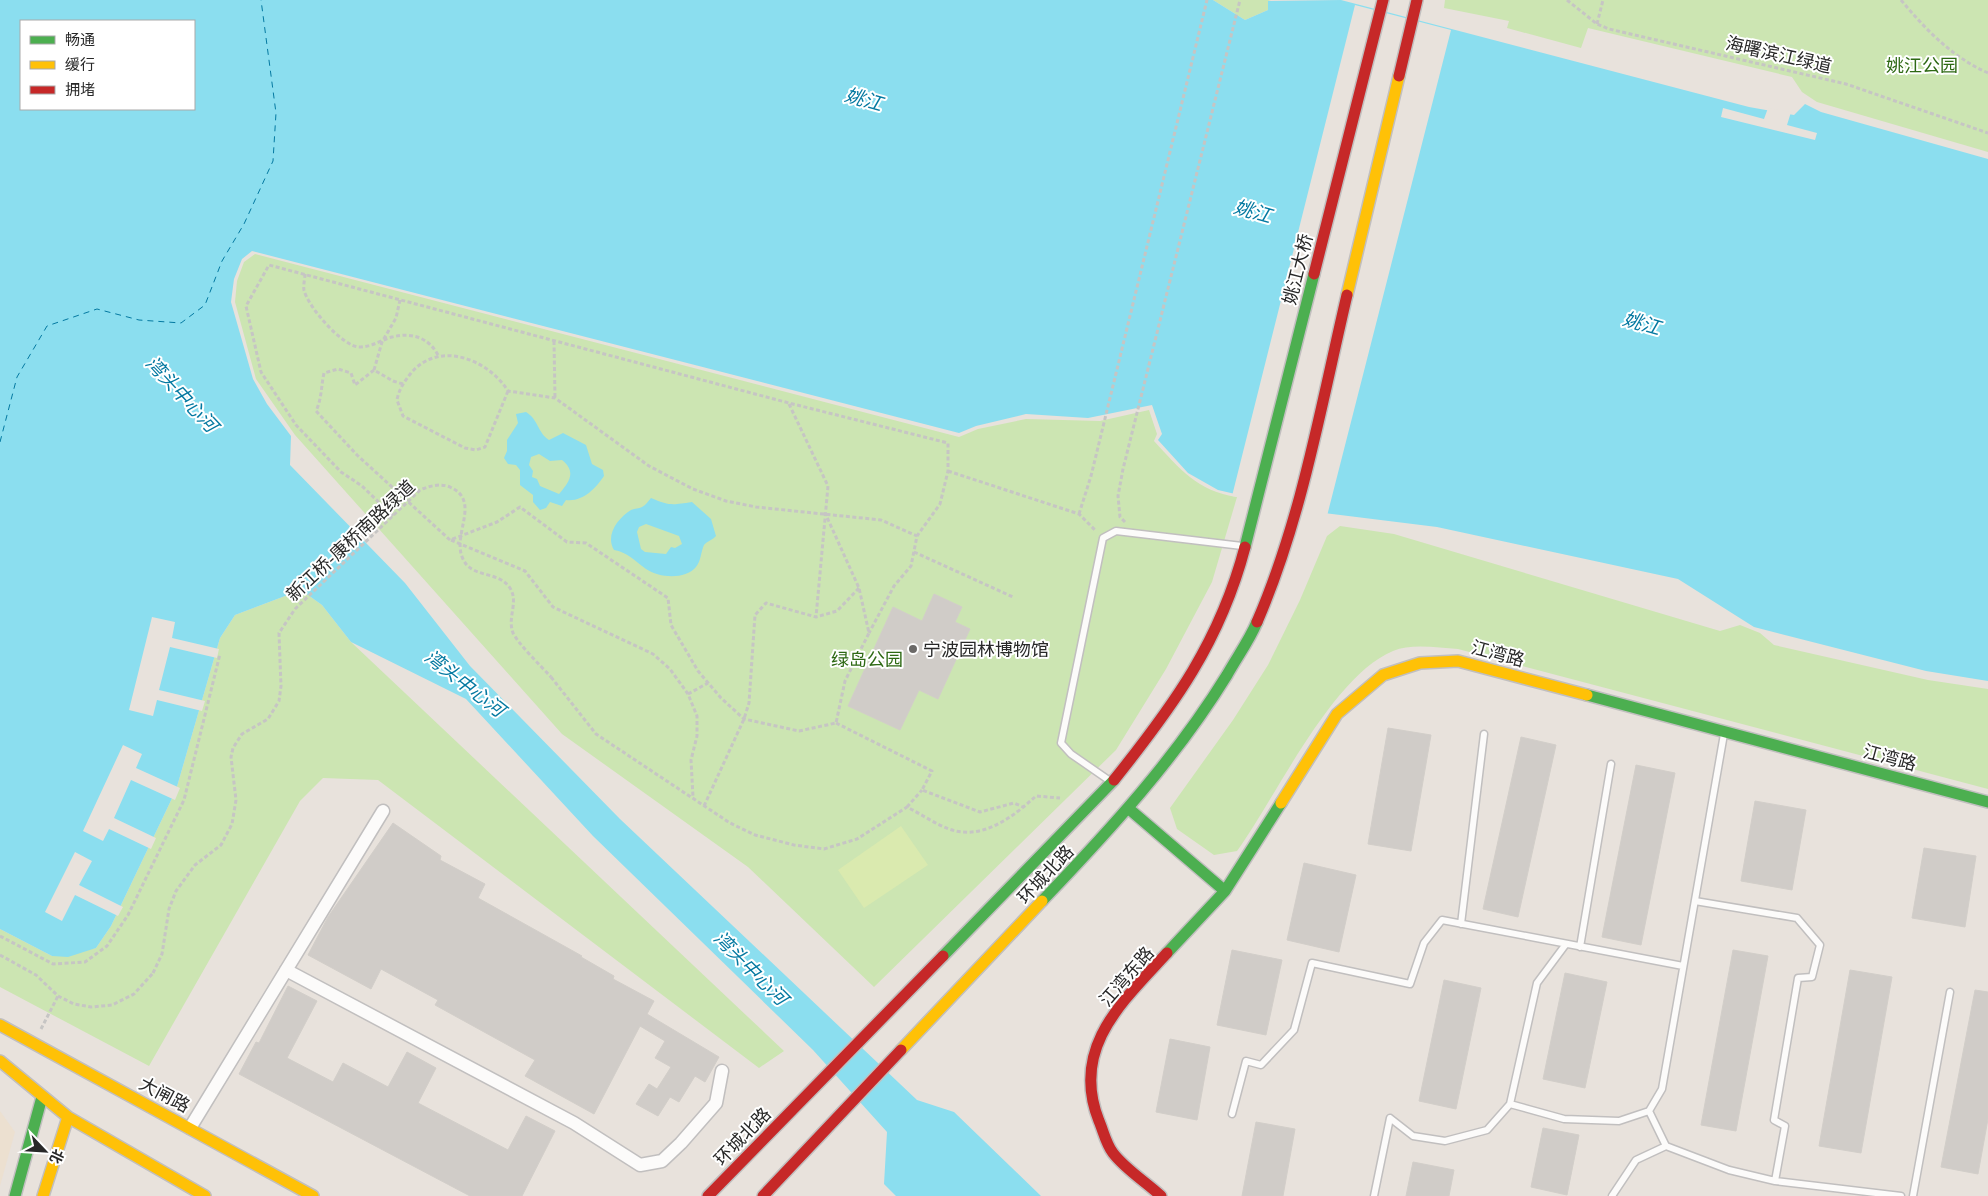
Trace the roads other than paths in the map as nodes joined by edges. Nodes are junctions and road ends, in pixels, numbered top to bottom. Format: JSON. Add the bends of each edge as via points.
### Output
{"nodes":[{"id":1,"x":1383,"y":0,"type":"edge"},
{"id":2,"x":1417,"y":0,"type":"edge"},
{"id":3,"x":1246,"y":546,"type":"junction"},
{"id":4,"x":1724,"y":730,"type":"junction"},
{"id":5,"x":1484,"y":734,"type":"dead end"},
{"id":6,"x":1611,"y":764,"type":"dead end"},
{"id":7,"x":1112,"y":782,"type":"junction"},
{"id":8,"x":1988,"y":802,"type":"edge"},
{"id":9,"x":1128,"y":808,"type":"junction"},
{"id":10,"x":383,"y":811,"type":"dead end"},
{"id":11,"x":1225,"y":891,"type":"junction"},
{"id":12,"x":1695,"y":901,"type":"junction"},
{"id":13,"x":1461,"y":924,"type":"junction"},
{"id":14,"x":1566,"y":944,"type":"junction"},
{"id":15,"x":1580,"y":946,"type":"junction"},
{"id":16,"x":1683,"y":966,"type":"junction"},
{"id":17,"x":286,"y":970,"type":"junction"},
{"id":18,"x":1950,"y":992,"type":"dead end"},
{"id":19,"x":0,"y":1025,"type":"edge"},
{"id":20,"x":0,"y":1062,"type":"edge"},
{"id":21,"x":722,"y":1071,"type":"dead end"},
{"id":22,"x":42,"y":1097,"type":"junction"},
{"id":23,"x":1510,"y":1104,"type":"junction"},
{"id":24,"x":1649,"y":1111,"type":"junction"},
{"id":25,"x":1232,"y":1114,"type":"dead end"},
{"id":26,"x":68,"y":1117,"type":"junction"},
{"id":27,"x":190,"y":1128,"type":"junction"},
{"id":28,"x":1666,"y":1146,"type":"junction"},
{"id":29,"x":1775,"y":1181,"type":"junction"},
{"id":30,"x":15,"y":1196,"type":"edge"},
{"id":31,"x":43,"y":1196,"type":"edge"},
{"id":32,"x":205,"y":1196,"type":"edge"},
{"id":33,"x":313,"y":1196,"type":"edge"},
{"id":34,"x":708,"y":1196,"type":"edge"},
{"id":35,"x":763,"y":1196,"type":"edge"},
{"id":36,"x":1161,"y":1196,"type":"edge"},
{"id":37,"x":1374,"y":1196,"type":"edge"},
{"id":38,"x":1612,"y":1196,"type":"edge"},
{"id":39,"x":1901,"y":1196,"type":"edge"},
{"id":40,"x":1913,"y":1196,"type":"edge"}],
"edges":[{"from":1,"to":3,"type":"main road","name":"姚江大桥"},
{"from":2,"to":9,"type":"main road","name":"环城北路","via":[[1291,532],[1275,581],[1254,630],[1232,668],[1173,753]]},
{"from":3,"to":7,"type":"main road","name":"环城北路","via":[[1225,611],[1193,673],[1170,710]]},
{"from":3,"to":7,"type":"lane","via":[[1116,531],[1103,538],[1061,743],[1070,754]]},
{"from":4,"to":8,"type":"main road","name":"江湾路"},
{"from":4,"to":11,"type":"main road","name":"江湾路","via":[[1458,661],[1420,663],[1383,675],[1337,714]]},
{"from":4,"to":12,"type":"lane"},
{"from":5,"to":13,"type":"lane"},
{"from":6,"to":15,"type":"lane"},
{"from":7,"to":34,"type":"main road","name":"环城北路"},
{"from":9,"to":11,"type":"main road"},
{"from":9,"to":35,"type":"main road","name":"环城北路"},
{"from":10,"to":17,"type":"street"},
{"from":11,"to":36,"type":"main road","name":"江湾东路","via":[[1118,1006],[1096,1047],[1090,1072],[1093,1105],[1112,1152]]},
{"from":12,"to":16,"type":"lane"},
{"from":12,"to":29,"type":"lane","via":[[1797,918],[1820,946],[1812,977],[1798,978],[1774,1120],[1785,1126]]},
{"from":13,"to":14,"type":"lane"},
{"from":13,"to":25,"type":"lane","via":[[1442,920],[1424,942],[1410,984],[1312,963],[1294,1030],[1261,1065],[1246,1061]]},
{"from":14,"to":15,"type":"lane"},
{"from":14,"to":23,"type":"lane","via":[[1537,983]]},
{"from":15,"to":16,"type":"lane"},
{"from":16,"to":24,"type":"lane","via":[[1662,1089]]},
{"from":17,"to":21,"type":"street","via":[[574,1123],[640,1165],[662,1160],[716,1103]]},
{"from":17,"to":27,"type":"street"},
{"from":18,"to":40,"type":"lane"},
{"from":19,"to":27,"type":"main road","name":"大闸路"},
{"from":20,"to":22,"type":"main road"},
{"from":22,"to":26,"type":"main road"},
{"from":22,"to":30,"type":"main road"},
{"from":23,"to":24,"type":"lane","via":[[1564,1118],[1619,1121]]},
{"from":23,"to":37,"type":"lane","via":[[1487,1130],[1445,1141],[1413,1136],[1390,1118]]},
{"from":24,"to":28,"type":"lane"},
{"from":26,"to":31,"type":"main road"},
{"from":26,"to":32,"type":"main road"},
{"from":27,"to":33,"type":"main road","name":"大闸路"},
{"from":28,"to":29,"type":"lane","via":[[1729,1170]]},
{"from":28,"to":38,"type":"lane","via":[[1636,1160]]},
{"from":29,"to":39,"type":"lane"}]}
